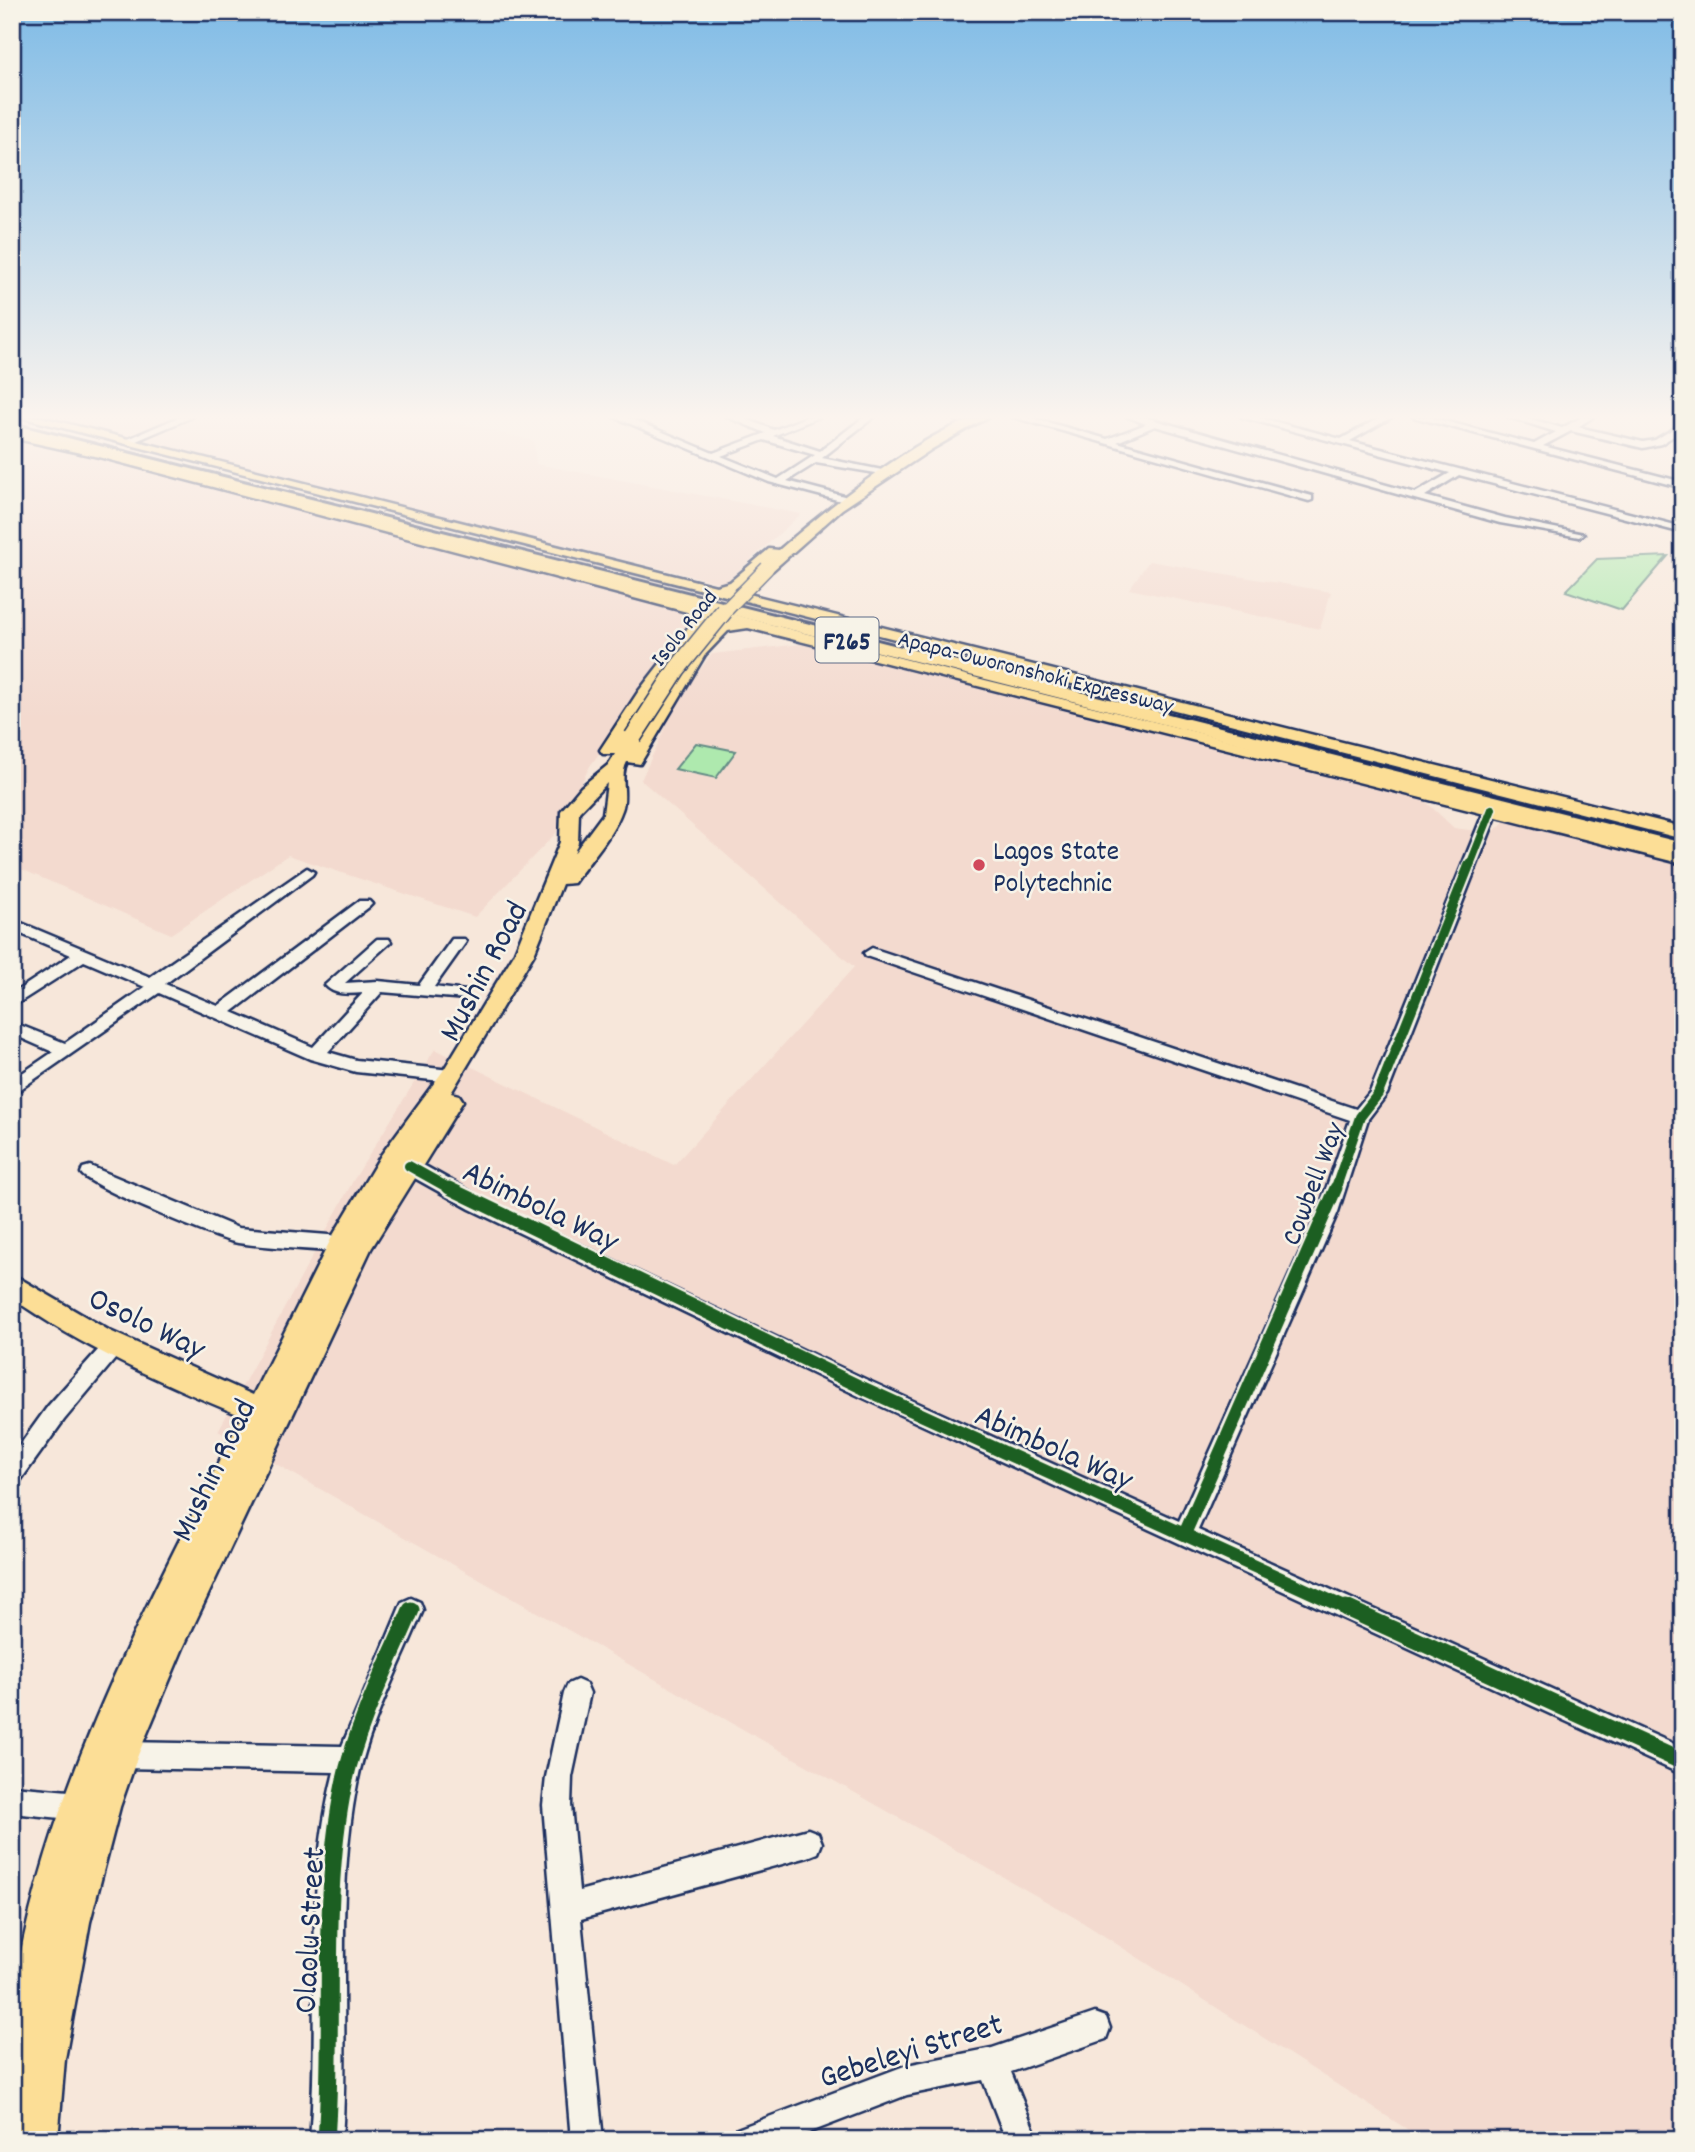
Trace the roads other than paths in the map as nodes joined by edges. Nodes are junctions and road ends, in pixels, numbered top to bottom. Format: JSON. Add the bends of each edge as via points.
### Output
{"nodes":[{"id":1,"x":342,"y":517,"type":"edge"},
{"id":2,"x":366,"y":517,"type":"edge"},
{"id":3,"x":400,"y":517,"type":"edge"},
{"id":4,"x":425,"y":517,"type":"edge"},
{"id":5,"x":819,"y":517,"type":"edge"},
{"id":6,"x":822,"y":517,"type":"edge"},
{"id":7,"x":841,"y":517,"type":"edge"},
{"id":8,"x":1491,"y":517,"type":"edge"},
{"id":9,"x":1634,"y":517,"type":"edge"},
{"id":10,"x":1683,"y":530,"type":"edge"},
{"id":11,"x":1579,"y":534,"type":"dead end"},
{"id":12,"x":768,"y":568,"type":"joint"},
{"id":13,"x":715,"y":591,"type":"junction"},
{"id":14,"x":763,"y":602,"type":"junction"},
{"id":15,"x":693,"y":610,"type":"junction"},
{"id":16,"x":752,"y":624,"type":"junction"},
{"id":17,"x":633,"y":737,"type":"joint"},
{"id":18,"x":615,"y":768,"type":"junction"},
{"id":19,"x":583,"y":794,"type":"junction"},
{"id":20,"x":616,"y":797,"type":"junction"},
{"id":21,"x":1492,"y":809,"type":"junction"},
{"id":22,"x":602,"y":827,"type":"junction"},
{"id":23,"x":568,"y":828,"type":"junction"},
{"id":24,"x":1683,"y":833,"type":"edge"},
{"id":25,"x":1683,"y":840,"type":"edge"},
{"id":26,"x":1683,"y":850,"type":"edge"},
{"id":27,"x":1683,"y":858,"type":"edge"},
{"id":28,"x":307,"y":872,"type":"dead end"},
{"id":29,"x":563,"y":874,"type":"junction"},
{"id":30,"x":364,"y":904,"type":"dead end"},
{"id":31,"x":12,"y":925,"type":"edge"},
{"id":32,"x":383,"y":942,"type":"dead end"},
{"id":33,"x":458,"y":942,"type":"dead end"},
{"id":34,"x":872,"y":953,"type":"dead end"},
{"id":35,"x":83,"y":954,"type":"junction"},
{"id":36,"x":155,"y":985,"type":"junction"},
{"id":37,"x":378,"y":986,"type":"junction"},
{"id":38,"x":423,"y":991,"type":"junction"},
{"id":39,"x":460,"y":995,"type":"dead end"},
{"id":40,"x":12,"y":1002,"type":"edge"},
{"id":41,"x":220,"y":1013,"type":"junction"},
{"id":42,"x":12,"y":1027,"type":"edge"},
{"id":43,"x":66,"y":1051,"type":"junction"},
{"id":44,"x":316,"y":1055,"type":"junction"},
{"id":45,"x":451,"y":1076,"type":"junction"},
{"id":46,"x":12,"y":1089,"type":"edge"},
{"id":47,"x":1360,"y":1117,"type":"junction"},
{"id":48,"x":409,"y":1166,"type":"junction"},
{"id":49,"x":90,"y":1173,"type":"dead end"},
{"id":50,"x":341,"y":1244,"type":"junction"},
{"id":51,"x":12,"y":1284,"type":"edge"},
{"id":52,"x":114,"y":1346,"type":"junction"},
{"id":53,"x":258,"y":1410,"type":"junction"},
{"id":54,"x":12,"y":1474,"type":"edge"},
{"id":55,"x":1185,"y":1533,"type":"junction"},
{"id":56,"x":411,"y":1610,"type":"dead end"},
{"id":57,"x":577,"y":1693,"type":"dead end"},
{"id":58,"x":121,"y":1755,"type":"junction"},
{"id":59,"x":351,"y":1759,"type":"junction"},
{"id":60,"x":1683,"y":1762,"type":"edge"},
{"id":61,"x":12,"y":1798,"type":"edge"},
{"id":62,"x":80,"y":1806,"type":"junction"},
{"id":63,"x":808,"y":1843,"type":"dead end"},
{"id":64,"x":565,"y":1909,"type":"junction"},
{"id":65,"x":1095,"y":2028,"type":"dead end"},
{"id":66,"x":992,"y":2063,"type":"junction"},
{"id":67,"x":12,"y":2115,"type":"edge"},
{"id":68,"x":37,"y":2140,"type":"edge"},
{"id":69,"x":326,"y":2140,"type":"edge"},
{"id":70,"x":587,"y":2140,"type":"edge"},
{"id":71,"x":748,"y":2140,"type":"edge"},
{"id":72,"x":1021,"y":2140,"type":"edge"}],
"edges":[{"from":1,"to":15,"type":"main road","name":"Apapa-Oworonshoki Expressway"},
{"from":2,"to":26,"type":"highway","name":"Apapa-Oworonshoki Expressway","number":"F265"},
{"from":3,"to":25,"type":"highway","name":"Apapa-Oworonshoki Expressway","number":"F265"},
{"from":4,"to":13,"type":"main road","name":"Apapa-Oworonshoki Expressway"},
{"from":5,"to":13,"type":"main road","via":[[742,580]]},
{"from":6,"to":12,"type":"main road","name":"Isolo Road"},
{"from":7,"to":14,"type":"main road","via":[[759,590],[757,598]]},
{"from":8,"to":11,"type":"street"},
{"from":9,"to":10,"type":"street"},
{"from":12,"to":17,"type":"main road","name":"Isolo Road","bridge":true,"via":[[692,649]]},
{"from":13,"to":14,"type":"main road","name":"Apapa-Oworonshoki Expressway"},
{"from":14,"to":24,"type":"main road","name":"Apapa-Oworonshoki Expressway"},
{"from":15,"to":16,"type":"main road","name":"Apapa-Oworonshoki Expressway"},
{"from":15,"to":19,"type":"main road","via":[[702,620],[622,728]]},
{"from":16,"to":20,"type":"main road","via":[[727,626],[710,642],[667,699]]},
{"from":16,"to":21,"type":"main road","name":"Apapa-Oworonshoki Expressway","via":[[993,688]]},
{"from":17,"to":18,"type":"main road","name":"Isolo Road"},
{"from":18,"to":19,"type":"main road"},
{"from":18,"to":20,"type":"main road"},
{"from":19,"to":20,"type":"main road"},
{"from":19,"to":23,"type":"main road","via":[[570,811]]},
{"from":20,"to":22,"type":"main road","via":[[614,810]]},
{"from":21,"to":27,"type":"main road","name":"Apapa-Oworonshoki Expressway"},
{"from":21,"to":47,"type":"street","name":"Cowbell Way","via":[[1378,1094]]},
{"from":22,"to":23,"type":"main road","via":[[584,832]]},
{"from":22,"to":29,"type":"main road"},
{"from":23,"to":29,"type":"main road"},
{"from":28,"to":36,"type":"street"},
{"from":29,"to":45,"type":"main road","name":"Mushin Road","via":[[524,954]]},
{"from":29,"to":48,"type":"main road","name":"Mushin Road","via":[[538,954],[520,990]]},
{"from":30,"to":41,"type":"street"},
{"from":31,"to":35,"type":"street"},
{"from":32,"to":37,"type":"street","via":[[332,985],[345,989]]},
{"from":33,"to":38,"type":"street"},
{"from":34,"to":47,"type":"street"},
{"from":35,"to":36,"type":"street"},
{"from":35,"to":40,"type":"street"},
{"from":36,"to":41,"type":"street"},
{"from":36,"to":43,"type":"street"},
{"from":37,"to":38,"type":"street"},
{"from":37,"to":44,"type":"street"},
{"from":38,"to":39,"type":"street"},
{"from":41,"to":44,"type":"street"},
{"from":42,"to":43,"type":"street"},
{"from":43,"to":46,"type":"street"},
{"from":44,"to":45,"type":"street","via":[[356,1066]]},
{"from":45,"to":50,"type":"main road","name":"Mushin Road","via":[[390,1161]]},
{"from":47,"to":55,"type":"street","name":"Cowbell Way","via":[[1328,1212]]},
{"from":48,"to":55,"type":"street","name":"Abimbola Way","via":[[477,1204],[838,1376]]},
{"from":48,"to":58,"type":"main road","name":"Mushin Road","via":[[360,1245],[334,1298],[170,1639]]},
{"from":49,"to":50,"type":"street","via":[[236,1235]]},
{"from":50,"to":53,"type":"main road","name":"Mushin Road"},
{"from":51,"to":52,"type":"main road","name":"Osolo Way"},
{"from":52,"to":53,"type":"main road","name":"Osolo Way"},
{"from":52,"to":54,"type":"street","via":[[56,1413]]},
{"from":53,"to":62,"type":"main road","name":"Mushin Road","via":[[149,1637],[99,1750]]},
{"from":55,"to":60,"type":"street","name":"Abimbola Way","via":[[1281,1581]]},
{"from":56,"to":59,"type":"street","name":"Olaolu Street"},
{"from":57,"to":64,"type":"street","via":[[556,1805]]},
{"from":58,"to":59,"type":"street"},
{"from":58,"to":68,"type":"main road","name":"Mushin Road","via":[[71,1922],[46,2059]]},
{"from":59,"to":69,"type":"street","name":"Olaolu Street","via":[[328,1932]]},
{"from":61,"to":62,"type":"street"},
{"from":62,"to":67,"type":"main road","name":"Mushin Road","via":[[45,1928],[16,2070]]},
{"from":63,"to":64,"type":"street"},
{"from":64,"to":70,"type":"street"},
{"from":65,"to":66,"type":"street","name":"Gebeleyi Street"},
{"from":66,"to":71,"type":"street","name":"Gebeleyi Street","via":[[907,2080]]},
{"from":66,"to":72,"type":"street"}]}
